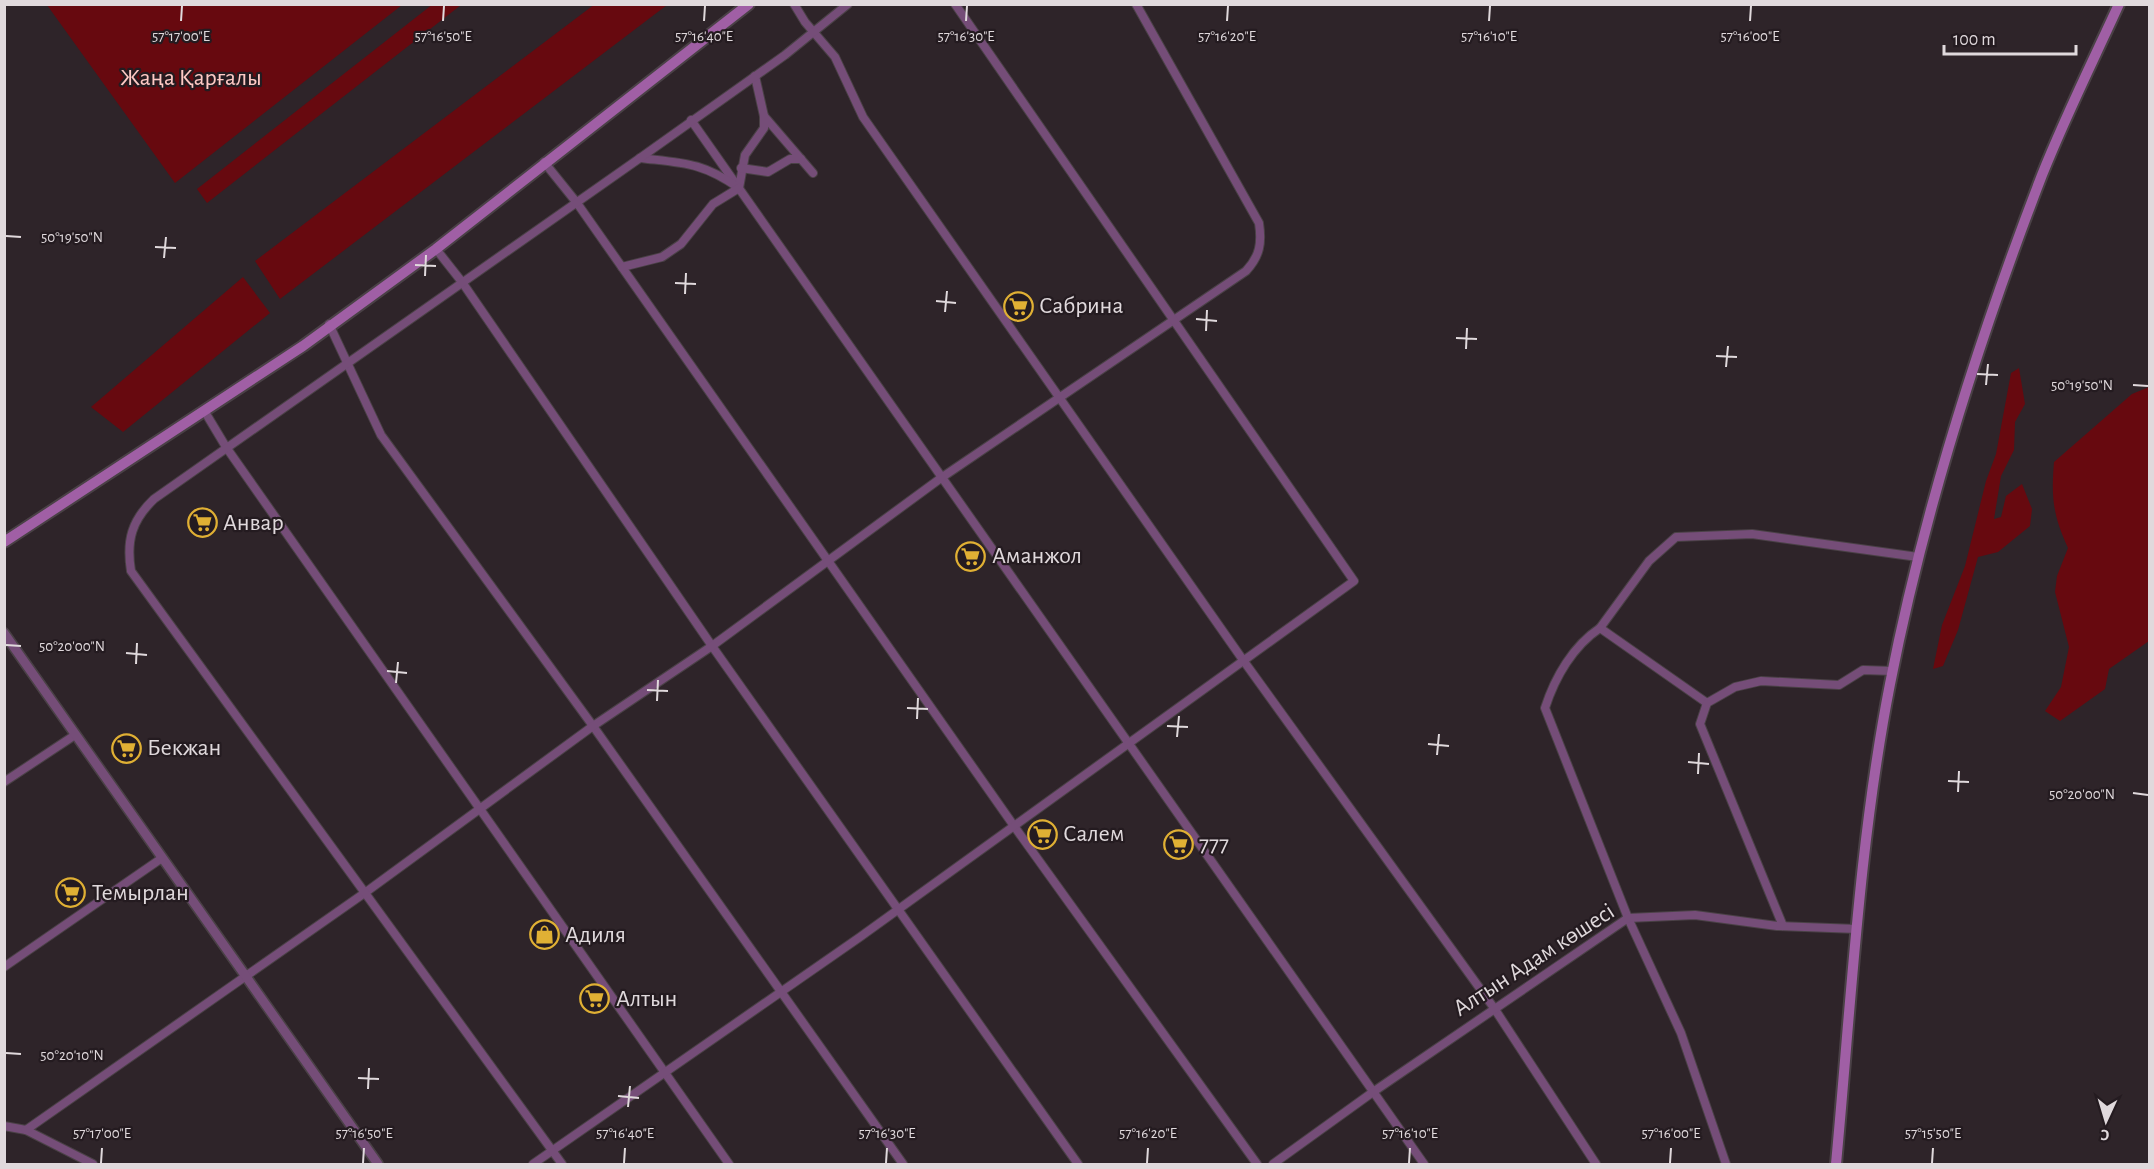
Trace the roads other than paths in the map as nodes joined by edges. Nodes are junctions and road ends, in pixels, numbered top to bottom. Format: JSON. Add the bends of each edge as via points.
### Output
{"nodes":[{"id":1,"x":749,"y":4,"type":"edge"},
{"id":2,"x":794,"y":4,"type":"edge"},
{"id":3,"x":848,"y":4,"type":"edge"},
{"id":4,"x":955,"y":4,"type":"edge"},
{"id":5,"x":1136,"y":4,"type":"edge"},
{"id":6,"x":2119,"y":4,"type":"edge"},
{"id":7,"x":812,"y":31,"type":"junction"},
{"id":8,"x":755,"y":76,"type":"junction"},
{"id":9,"x":764,"y":116,"type":"junction"},
{"id":10,"x":691,"y":120,"type":"junction"},
{"id":11,"x":640,"y":158,"type":"junction"},
{"id":12,"x":801,"y":159,"type":"junction"},
{"id":13,"x":544,"y":162,"type":"junction"},
{"id":14,"x":741,"y":168,"type":"junction"},
{"id":15,"x":813,"y":173,"type":"dead end"},
{"id":16,"x":739,"y":188,"type":"junction"},
{"id":17,"x":577,"y":202,"type":"junction"},
{"id":18,"x":436,"y":249,"type":"junction"},
{"id":19,"x":622,"y":267,"type":"junction"},
{"id":20,"x":462,"y":282,"type":"junction"},
{"id":21,"x":1174,"y":321,"type":"junction"},
{"id":22,"x":329,"y":324,"type":"junction"},
{"id":23,"x":348,"y":365,"type":"junction"},
{"id":24,"x":1059,"y":399,"type":"junction"},
{"id":25,"x":205,"y":412,"type":"junction"},
{"id":26,"x":226,"y":447,"type":"junction"},
{"id":27,"x":941,"y":478,"type":"junction"},
{"id":28,"x":4,"y":542,"type":"edge"},
{"id":29,"x":1918,"y":557,"type":"junction"},
{"id":30,"x":827,"y":561,"type":"junction"},
{"id":31,"x":1600,"y":628,"type":"junction"},
{"id":32,"x":4,"y":633,"type":"edge"},
{"id":33,"x":712,"y":646,"type":"junction"},
{"id":34,"x":1243,"y":660,"type":"junction"},
{"id":35,"x":1893,"y":671,"type":"junction"},
{"id":36,"x":1707,"y":703,"type":"junction"},
{"id":37,"x":593,"y":726,"type":"junction"},
{"id":38,"x":75,"y":735,"type":"junction"},
{"id":39,"x":1128,"y":743,"type":"junction"},
{"id":40,"x":4,"y":782,"type":"edge"},
{"id":41,"x":477,"y":808,"type":"junction"},
{"id":42,"x":1014,"y":826,"type":"junction"},
{"id":43,"x":162,"y":858,"type":"junction"},
{"id":44,"x":366,"y":892,"type":"junction"},
{"id":45,"x":898,"y":909,"type":"junction"},
{"id":46,"x":1628,"y":918,"type":"junction"},
{"id":47,"x":1783,"y":926,"type":"junction"},
{"id":48,"x":1857,"y":929,"type":"junction"},
{"id":49,"x":4,"y":967,"type":"edge"},
{"id":50,"x":245,"y":976,"type":"junction"},
{"id":51,"x":782,"y":991,"type":"junction"},
{"id":52,"x":1494,"y":1008,"type":"junction"},
{"id":53,"x":666,"y":1072,"type":"junction"},
{"id":54,"x":1372,"y":1092,"type":"junction"},
{"id":55,"x":4,"y":1126,"type":"edge"},
{"id":56,"x":26,"y":1130,"type":"junction"},
{"id":57,"x":552,"y":1151,"type":"junction"},
{"id":58,"x":93,"y":1164,"type":"edge"},
{"id":59,"x":378,"y":1164,"type":"edge"},
{"id":60,"x":533,"y":1164,"type":"edge"},
{"id":61,"x":562,"y":1164,"type":"edge"},
{"id":62,"x":729,"y":1164,"type":"edge"},
{"id":63,"x":903,"y":1164,"type":"edge"},
{"id":64,"x":1078,"y":1164,"type":"edge"},
{"id":65,"x":1257,"y":1164,"type":"edge"},
{"id":66,"x":1273,"y":1164,"type":"edge"},
{"id":67,"x":1424,"y":1164,"type":"edge"},
{"id":68,"x":1596,"y":1164,"type":"edge"},
{"id":69,"x":1726,"y":1164,"type":"edge"},
{"id":70,"x":1836,"y":1164,"type":"edge"}],
"edges":[{"from":1,"to":13,"type":"main road"},
{"from":2,"to":7,"type":"street"},
{"from":3,"to":7,"type":"street"},
{"from":4,"to":21,"type":"street"},
{"from":5,"to":21,"type":"street","via":[[1259,224],[1262,244],[1246,271]]},
{"from":6,"to":29,"type":"main road","via":[[2043,174],[1985,333]]},
{"from":7,"to":8,"type":"street"},
{"from":7,"to":24,"type":"street","via":[[835,57],[863,117]]},
{"from":8,"to":9,"type":"street"},
{"from":8,"to":10,"type":"street"},
{"from":9,"to":12,"type":"street"},
{"from":9,"to":14,"type":"street","via":[[764,128],[745,155]]},
{"from":10,"to":11,"type":"street"},
{"from":10,"to":16,"type":"street"},
{"from":11,"to":16,"type":"street","via":[[694,165],[716,172]]},
{"from":11,"to":17,"type":"street"},
{"from":12,"to":14,"type":"street","via":[[790,159],[768,172]]},
{"from":12,"to":15,"type":"street"},
{"from":13,"to":17,"type":"street"},
{"from":13,"to":18,"type":"main road"},
{"from":14,"to":16,"type":"street"},
{"from":16,"to":19,"type":"street","via":[[712,204],[681,244],[662,257]]},
{"from":16,"to":27,"type":"street"},
{"from":17,"to":19,"type":"street"},
{"from":17,"to":20,"type":"street"},
{"from":18,"to":20,"type":"street"},
{"from":18,"to":22,"type":"main road"},
{"from":19,"to":30,"type":"street"},
{"from":20,"to":23,"type":"street"},
{"from":20,"to":33,"type":"street"},
{"from":21,"to":24,"type":"street"},
{"from":21,"to":34,"type":"street","via":[[1353,581]]},
{"from":22,"to":23,"type":"street"},
{"from":22,"to":25,"type":"main road"},
{"from":23,"to":26,"type":"street"},
{"from":23,"to":37,"type":"street","via":[[381,435]]},
{"from":24,"to":27,"type":"street"},
{"from":24,"to":34,"type":"street"},
{"from":25,"to":26,"type":"street"},
{"from":25,"to":28,"type":"main road"},
{"from":26,"to":41,"type":"street"},
{"from":26,"to":44,"type":"street","via":[[138,514],[128,549],[131,571]]},
{"from":27,"to":30,"type":"street"},
{"from":27,"to":39,"type":"street"},
{"from":29,"to":31,"type":"street","via":[[1752,534],[1676,537],[1648,561]]},
{"from":29,"to":35,"type":"main road"},
{"from":30,"to":33,"type":"street"},
{"from":30,"to":42,"type":"street"},
{"from":31,"to":36,"type":"street"},
{"from":31,"to":46,"type":"street","via":[[1582,640],[1552,687],[1545,708]]},
{"from":32,"to":38,"type":"street"},
{"from":33,"to":37,"type":"street"},
{"from":33,"to":45,"type":"street"},
{"from":34,"to":39,"type":"street"},
{"from":34,"to":52,"type":"street"},
{"from":35,"to":36,"type":"street","via":[[1863,670],[1839,685],[1761,681],[1735,687]]},
{"from":35,"to":48,"type":"main road","via":[[1862,859]]},
{"from":36,"to":47,"type":"street","via":[[1700,724]]},
{"from":37,"to":41,"type":"street"},
{"from":37,"to":51,"type":"street"},
{"from":38,"to":40,"type":"street"},
{"from":38,"to":43,"type":"street"},
{"from":39,"to":42,"type":"street"},
{"from":39,"to":54,"type":"street"},
{"from":41,"to":44,"type":"street"},
{"from":41,"to":53,"type":"street"},
{"from":42,"to":45,"type":"street"},
{"from":42,"to":65,"type":"street"},
{"from":43,"to":49,"type":"street"},
{"from":43,"to":50,"type":"street"},
{"from":44,"to":50,"type":"street"},
{"from":44,"to":57,"type":"street"},
{"from":45,"to":51,"type":"street"},
{"from":45,"to":64,"type":"street"},
{"from":46,"to":47,"type":"street","name":"Алтын Адам көшесі","via":[[1695,915]]},
{"from":46,"to":52,"type":"street","name":"Алтын Адам көшесі"},
{"from":46,"to":69,"type":"street","via":[[1681,1033]]},
{"from":47,"to":48,"type":"street","name":"Алтын Адам көшесі"},
{"from":48,"to":70,"type":"main road"},
{"from":50,"to":56,"type":"street"},
{"from":50,"to":59,"type":"street"},
{"from":51,"to":53,"type":"street"},
{"from":51,"to":63,"type":"street"},
{"from":52,"to":54,"type":"street","name":"Алтын Адам көшесі"},
{"from":52,"to":68,"type":"street"},
{"from":53,"to":57,"type":"street"},
{"from":53,"to":62,"type":"street"},
{"from":54,"to":66,"type":"street","name":"Алтын Адам көшесі"},
{"from":54,"to":67,"type":"street"},
{"from":55,"to":56,"type":"street"},
{"from":56,"to":58,"type":"street"},
{"from":57,"to":60,"type":"street"},
{"from":57,"to":61,"type":"street"}]}
